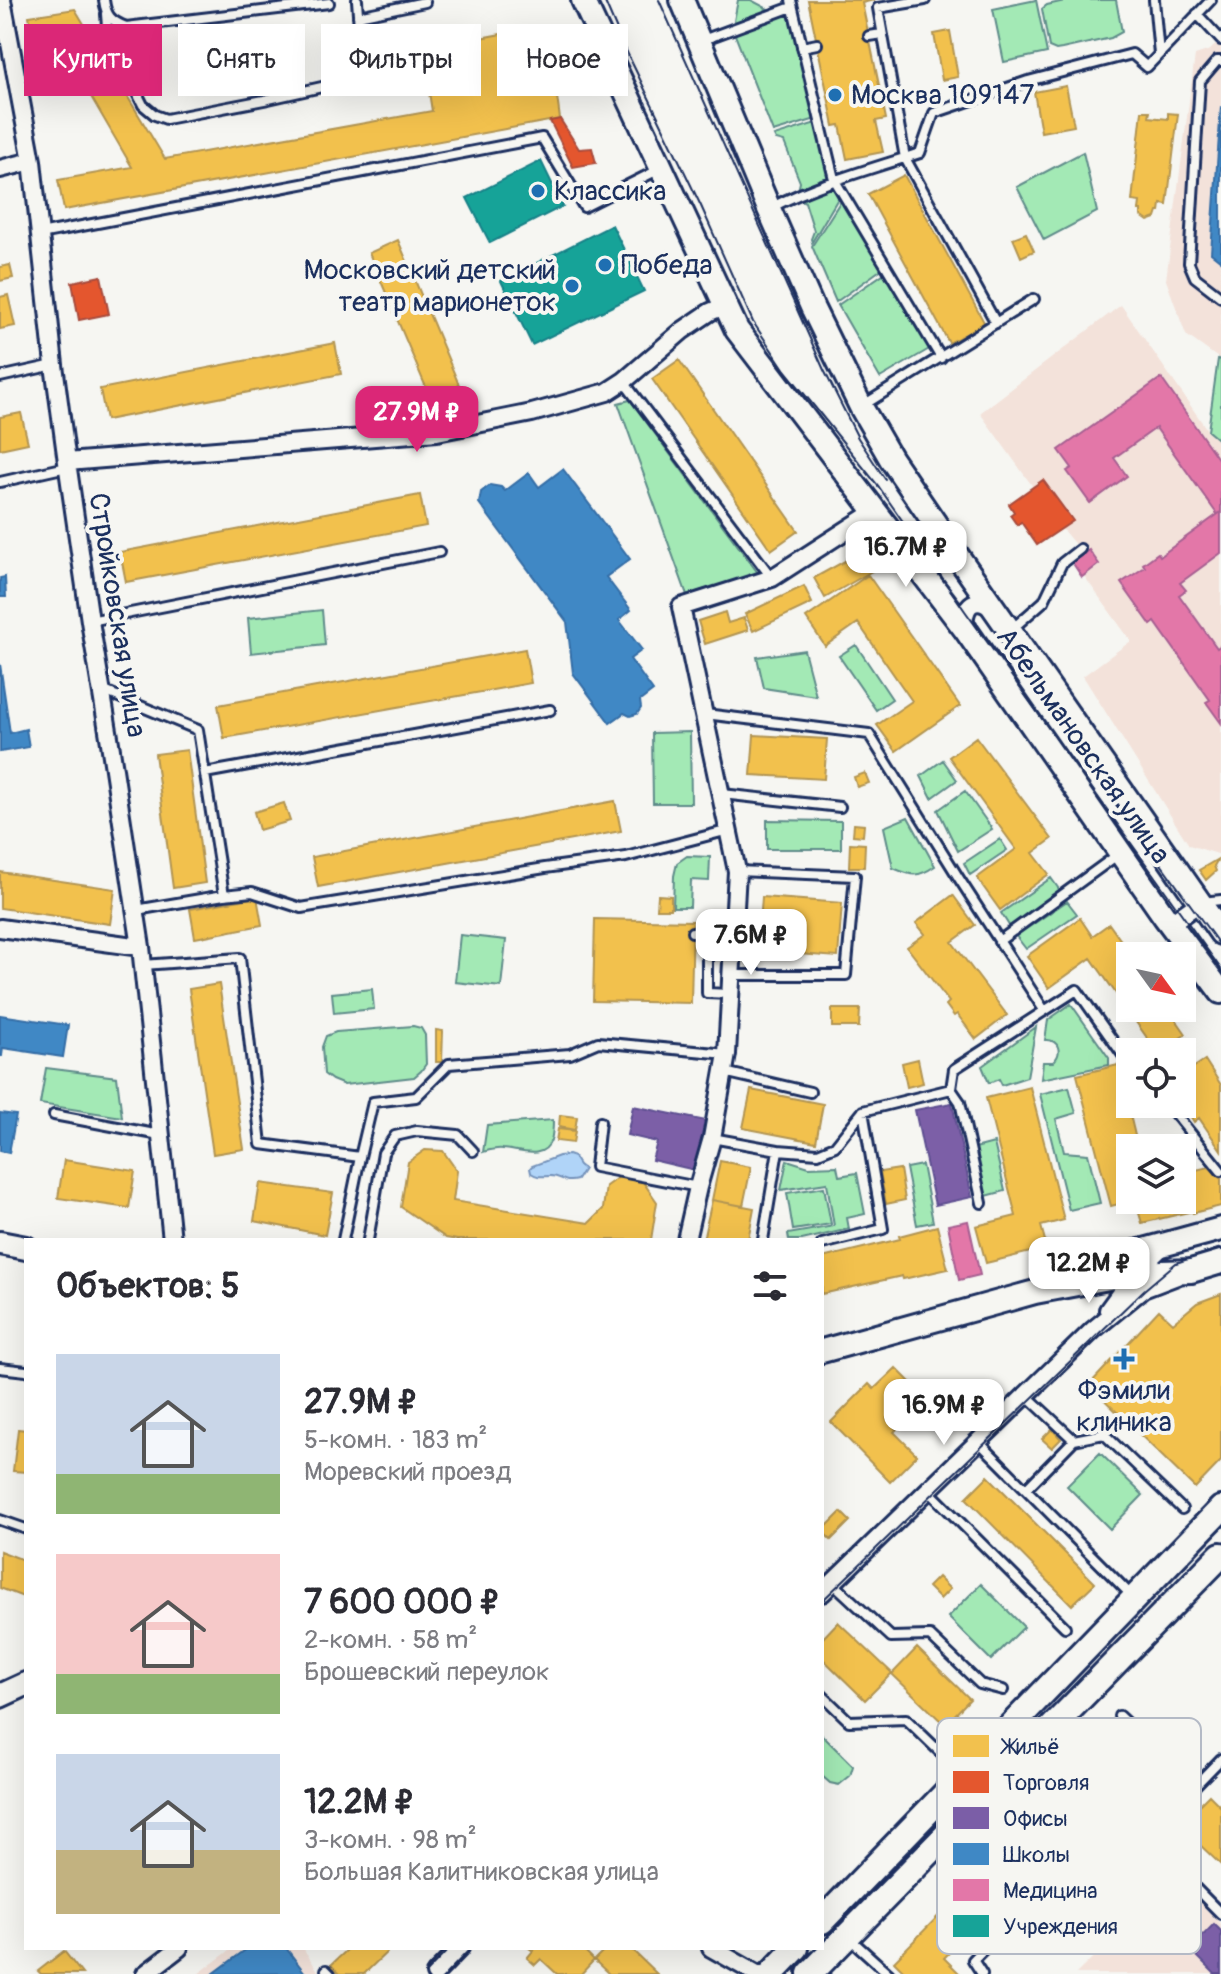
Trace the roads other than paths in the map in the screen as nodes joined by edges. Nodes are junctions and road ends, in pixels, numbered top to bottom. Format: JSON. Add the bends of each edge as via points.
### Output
{"nodes":[{"id":1,"x":2,"y":0,"type":"edge"},
{"id":2,"x":104,"y":0,"type":"edge"},
{"id":3,"x":357,"y":0,"type":"edge"},
{"id":4,"x":583,"y":0,"type":"edge"},
{"id":5,"x":682,"y":0,"type":"edge"},
{"id":6,"x":925,"y":0,"type":"edge"},
{"id":7,"x":1154,"y":0,"type":"edge"},
{"id":8,"x":1211,"y":0,"type":"edge"},
{"id":9,"x":425,"y":2,"type":"dead end"},
{"id":10,"x":329,"y":3,"type":"dead end"},
{"id":11,"x":792,"y":4,"type":"edge"},
{"id":12,"x":106,"y":14,"type":"junction"},
{"id":13,"x":1197,"y":14,"type":"junction"},
{"id":14,"x":358,"y":16,"type":"junction"},
{"id":15,"x":882,"y":34,"type":"junction"},
{"id":16,"x":869,"y":36,"type":"dead end"},
{"id":17,"x":1221,"y":40,"type":"edge"},
{"id":18,"x":700,"y":41,"type":"junction"},
{"id":19,"x":817,"y":44,"type":"dead end"},
{"id":20,"x":802,"y":47,"type":"junction"},
{"id":21,"x":1159,"y":54,"type":"junction"},
{"id":22,"x":1221,"y":61,"type":"edge"},
{"id":23,"x":905,"y":158,"type":"junction"},
{"id":24,"x":32,"y":161,"type":"junction"},
{"id":25,"x":661,"y":168,"type":"junction"},
{"id":26,"x":0,"y":169,"type":"edge"},
{"id":27,"x":834,"y":179,"type":"junction"},
{"id":28,"x":769,"y":209,"type":"junction"},
{"id":29,"x":40,"y":234,"type":"junction"},
{"id":30,"x":1221,"y":297,"type":"edge"},
{"id":31,"x":1034,"y":299,"type":"dead end"},
{"id":32,"x":724,"y":306,"type":"junction"},
{"id":33,"x":996,"y":323,"type":"junction"},
{"id":34,"x":941,"y":358,"type":"junction"},
{"id":35,"x":54,"y":365,"type":"junction"},
{"id":36,"x":0,"y":377,"type":"edge"},
{"id":37,"x":624,"y":381,"type":"junction"},
{"id":38,"x":861,"y":407,"type":"junction"},
{"id":39,"x":68,"y":464,"type":"junction"},
{"id":40,"x":0,"y":482,"type":"edge"},
{"id":41,"x":876,"y":511,"type":"junction"},
{"id":42,"x":1080,"y":549,"type":"dead end"},
{"id":43,"x":439,"y":552,"type":"dead end"},
{"id":44,"x":772,"y":578,"type":"junction"},
{"id":45,"x":993,"y":609,"type":"junction"},
{"id":46,"x":90,"y":621,"type":"junction"},
{"id":47,"x":965,"y":629,"type":"junction"},
{"id":48,"x":1009,"y":631,"type":"junction"},
{"id":49,"x":101,"y":689,"type":"junction"},
{"id":50,"x":550,"y":710,"type":"dead end"},
{"id":51,"x":705,"y":714,"type":"junction"},
{"id":52,"x":205,"y":773,"type":"junction"},
{"id":53,"x":722,"y":794,"type":"junction"},
{"id":54,"x":840,"y":807,"type":"dead end"},
{"id":55,"x":729,"y":830,"type":"junction"},
{"id":56,"x":1121,"y":853,"type":"junction"},
{"id":57,"x":737,"y":871,"type":"junction"},
{"id":58,"x":224,"y":895,"type":"junction"},
{"id":59,"x":1210,"y":901,"type":"edge"},
{"id":60,"x":135,"y":910,"type":"junction"},
{"id":61,"x":1171,"y":923,"type":"junction"},
{"id":62,"x":0,"y":928,"type":"edge"},
{"id":63,"x":734,"y":930,"type":"junction"},
{"id":64,"x":692,"y":932,"type":"dead end"},
{"id":65,"x":707,"y":932,"type":"junction"},
{"id":66,"x":1221,"y":933,"type":"edge"},
{"id":67,"x":999,"y":941,"type":"junction"},
{"id":68,"x":141,"y":947,"type":"junction"},
{"id":69,"x":143,"y":965,"type":"junction"},
{"id":70,"x":731,"y":975,"type":"junction"},
{"id":71,"x":1221,"y":992,"type":"edge"},
{"id":72,"x":730,"y":994,"type":"junction"},
{"id":73,"x":1044,"y":1010,"type":"junction"},
{"id":74,"x":1116,"y":1045,"type":"edge"},
{"id":75,"x":727,"y":1054,"type":"junction"},
{"id":76,"x":724,"y":1072,"type":"junction"},
{"id":77,"x":951,"y":1089,"type":"junction"},
{"id":78,"x":810,"y":1092,"type":"dead end"},
{"id":79,"x":863,"y":1111,"type":"junction"},
{"id":80,"x":54,"y":1115,"type":"dead end"},
{"id":81,"x":1178,"y":1118,"type":"edge"},
{"id":82,"x":600,"y":1122,"type":"dead end"},
{"id":83,"x":161,"y":1135,"type":"junction"},
{"id":84,"x":712,"y":1138,"type":"junction"},
{"id":85,"x":778,"y":1150,"type":"junction"},
{"id":86,"x":473,"y":1151,"type":"dead end"},
{"id":87,"x":360,"y":1157,"type":"junction"},
{"id":88,"x":1221,"y":1171,"type":"edge"},
{"id":89,"x":698,"y":1187,"type":"junction"},
{"id":90,"x":982,"y":1203,"type":"dead end"},
{"id":91,"x":1221,"y":1229,"type":"edge"},
{"id":92,"x":172,"y":1238,"type":"edge"},
{"id":93,"x":343,"y":1238,"type":"edge"},
{"id":94,"x":368,"y":1238,"type":"edge"},
{"id":95,"x":686,"y":1238,"type":"edge"},
{"id":96,"x":763,"y":1238,"type":"edge"},
{"id":97,"x":0,"y":1243,"type":"edge"},
{"id":98,"x":824,"y":1244,"type":"edge"},
{"id":99,"x":24,"y":1248,"type":"edge"},
{"id":100,"x":1221,"y":1262,"type":"edge"},
{"id":101,"x":1191,"y":1271,"type":"junction"},
{"id":102,"x":1124,"y":1272,"type":"junction"},
{"id":103,"x":1082,"y":1283,"type":"junction"},
{"id":104,"x":1035,"y":1292,"type":"junction"},
{"id":105,"x":1127,"y":1302,"type":"junction"},
{"id":106,"x":1104,"y":1316,"type":"junction"},
{"id":107,"x":1093,"y":1330,"type":"junction"},
{"id":108,"x":824,"y":1350,"type":"edge"},
{"id":109,"x":0,"y":1368,"type":"edge"},
{"id":110,"x":24,"y":1371,"type":"edge"},
{"id":111,"x":1026,"y":1395,"type":"junction"},
{"id":112,"x":1074,"y":1440,"type":"junction"},
{"id":113,"x":978,"y":1441,"type":"junction"},
{"id":114,"x":1026,"y":1489,"type":"junction"},
{"id":115,"x":928,"y":1490,"type":"junction"},
{"id":116,"x":1182,"y":1509,"type":"dead end"},
{"id":117,"x":1221,"y":1509,"type":"edge"},
{"id":118,"x":0,"y":1520,"type":"edge"},
{"id":119,"x":24,"y":1528,"type":"edge"},
{"id":120,"x":1221,"y":1555,"type":"edge"},
{"id":121,"x":828,"y":1588,"type":"edge"},
{"id":122,"x":1134,"y":1598,"type":"junction"},
{"id":123,"x":1065,"y":1627,"type":"dead end"},
{"id":124,"x":24,"y":1685,"type":"edge"},
{"id":125,"x":1003,"y":1690,"type":"dead end"},
{"id":126,"x":0,"y":1696,"type":"edge"},
{"id":127,"x":824,"y":1697,"type":"edge"},
{"id":128,"x":1018,"y":1718,"type":"edge"},
{"id":129,"x":1061,"y":1718,"type":"edge"},
{"id":130,"x":937,"y":1749,"type":"edge"},
{"id":131,"x":1221,"y":1759,"type":"edge"},
{"id":132,"x":1201,"y":1780,"type":"edge"},
{"id":133,"x":937,"y":1802,"type":"edge"},
{"id":134,"x":937,"y":1844,"type":"edge"},
{"id":135,"x":1201,"y":1890,"type":"edge"},
{"id":136,"x":1219,"y":1907,"type":"edge"},
{"id":137,"x":824,"y":1919,"type":"edge"},
{"id":138,"x":847,"y":1936,"type":"junction"},
{"id":139,"x":176,"y":1950,"type":"edge"},
{"id":140,"x":458,"y":1950,"type":"edge"},
{"id":141,"x":715,"y":1950,"type":"edge"},
{"id":142,"x":794,"y":1950,"type":"edge"},
{"id":143,"x":979,"y":1954,"type":"edge"},
{"id":144,"x":145,"y":1974,"type":"edge"},
{"id":145,"x":435,"y":1974,"type":"edge"},
{"id":146,"x":757,"y":1974,"type":"edge"},
{"id":147,"x":771,"y":1974,"type":"edge"},
{"id":148,"x":810,"y":1974,"type":"edge"},
{"id":149,"x":889,"y":1974,"type":"edge"},
{"id":150,"x":982,"y":1974,"type":"edge"}],
"edges":[{"from":1,"to":24,"type":"street","name":"Стройковская улица"},
{"from":2,"to":12,"type":"lane"},
{"from":3,"to":14,"type":"lane"},
{"from":4,"to":25,"type":"main road","name":"Абельмановская улица"},
{"from":5,"to":18,"type":"main road","name":"Абельмановская улица"},
{"from":6,"to":15,"type":"lane","via":[[878,8]]},
{"from":7,"to":21,"type":"lane"},
{"from":8,"to":13,"type":"lane"},
{"from":9,"to":14,"type":"lane"},
{"from":10,"to":12,"type":"lane","via":[[126,27]]},
{"from":11,"to":18,"type":"lane"},
{"from":11,"to":20,"type":"lane"},
{"from":12,"to":14,"type":"lane","via":[[113,45],[143,105],[166,119],[344,82],[357,71],[361,55]]},
{"from":13,"to":17,"type":"lane"},
{"from":13,"to":21,"type":"lane"},
{"from":15,"to":16,"type":"lane"},
{"from":15,"to":23,"type":"lane"},
{"from":18,"to":28,"type":"main road","name":"Абельмановская улица"},
{"from":19,"to":20,"type":"lane"},
{"from":20,"to":27,"type":"lane"},
{"from":21,"to":23,"type":"lane","via":[[1147,67],[1132,54],[934,113],[920,153]]},
{"from":22,"to":30,"type":"lane","via":[[1200,81],[1189,263],[1195,277]]},
{"from":23,"to":27,"type":"lane"},
{"from":23,"to":33,"type":"lane"},
{"from":24,"to":26,"type":"street"},
{"from":24,"to":29,"type":"street","name":"Стройковская улица"},
{"from":25,"to":29,"type":"lane","via":[[584,207],[542,138]]},
{"from":25,"to":32,"type":"main road","name":"Абельмановская улица"},
{"from":27,"to":28,"type":"lane"},
{"from":27,"to":34,"type":"lane"},
{"from":28,"to":38,"type":"main road","name":"Абельмановская улица"},
{"from":29,"to":35,"type":"street","name":"Стройковская улица"},
{"from":31,"to":33,"type":"lane"},
{"from":32,"to":37,"type":"street","via":[[682,331]]},
{"from":32,"to":41,"type":"main road","name":"Абельмановская улица"},
{"from":33,"to":34,"type":"lane"},
{"from":34,"to":38,"type":"lane"},
{"from":35,"to":36,"type":"lane"},
{"from":35,"to":39,"type":"street","name":"Стройковская улица"},
{"from":37,"to":39,"type":"street","via":[[607,392],[532,413],[437,432]]},
{"from":37,"to":44,"type":"lane"},
{"from":38,"to":45,"type":"main road","name":"Абельмановская улица"},
{"from":39,"to":40,"type":"lane"},
{"from":39,"to":46,"type":"street","name":"Стройковская улица"},
{"from":41,"to":44,"type":"street"},
{"from":41,"to":47,"type":"main road","name":"Абельмановская улица"},
{"from":42,"to":48,"type":"lane","via":[[1062,563],[1044,601]]},
{"from":43,"to":46,"type":"lane"},
{"from":44,"to":51,"type":"street","via":[[681,607]]},
{"from":45,"to":47,"type":"street","via":[[979,602],[968,607]]},
{"from":45,"to":48,"type":"main road","name":"Абельмановская улица"},
{"from":46,"to":49,"type":"street","name":"Стройковская улица"},
{"from":47,"to":56,"type":"main road","name":"Абельмановская улица"},
{"from":48,"to":59,"type":"main road","name":"Абельмановская улица"},
{"from":49,"to":52,"type":"lane","via":[[198,730]]},
{"from":49,"to":60,"type":"street","name":"Стройковская улица"},
{"from":50,"to":52,"type":"lane"},
{"from":51,"to":53,"type":"street"},
{"from":51,"to":67,"type":"lane","via":[[869,734]]},
{"from":52,"to":58,"type":"lane"},
{"from":53,"to":54,"type":"lane"},
{"from":53,"to":55,"type":"street"},
{"from":55,"to":57,"type":"street"},
{"from":55,"to":58,"type":"lane","via":[[626,857],[301,908],[252,892]]},
{"from":56,"to":61,"type":"main road","name":"Абельмановская улица"},
{"from":56,"to":67,"type":"lane"},
{"from":57,"to":63,"type":"street"},
{"from":57,"to":70,"type":"lane","via":[[855,876],[846,975]]},
{"from":58,"to":60,"type":"lane"},
{"from":59,"to":61,"type":"street"},
{"from":59,"to":66,"type":"main road","name":"Абельмановская улица"},
{"from":60,"to":68,"type":"street","name":"Стройковская улица"},
{"from":61,"to":71,"type":"main road","name":"Абельмановская улица"},
{"from":62,"to":68,"type":"street"},
{"from":63,"to":65,"type":"lane"},
{"from":63,"to":70,"type":"street"},
{"from":64,"to":65,"type":"lane"},
{"from":65,"to":72,"type":"lane","via":[[707,993]]},
{"from":67,"to":73,"type":"lane"},
{"from":68,"to":69,"type":"street","name":"Стройковская улица"},
{"from":69,"to":83,"type":"street","name":"Стройковская улица"},
{"from":69,"to":87,"type":"lane","via":[[240,958],[261,1144]]},
{"from":70,"to":72,"type":"street"},
{"from":72,"to":75,"type":"street"},
{"from":73,"to":74,"type":"lane","via":[[1077,990]]},
{"from":73,"to":77,"type":"lane","via":[[954,1069]]},
{"from":75,"to":76,"type":"street"},
{"from":75,"to":87,"type":"lane","via":[[598,1042],[570,1054],[449,1064],[416,1097],[373,1102]]},
{"from":76,"to":78,"type":"lane"},
{"from":76,"to":84,"type":"street"},
{"from":77,"to":79,"type":"lane"},
{"from":77,"to":90,"type":"lane","via":[[960,1102]]},
{"from":79,"to":85,"type":"lane","via":[[835,1146],[818,1153]]},
{"from":79,"to":98,"type":"lane","via":[[883,1229]]},
{"from":80,"to":83,"type":"lane"},
{"from":81,"to":88,"type":"lane"},
{"from":82,"to":89,"type":"lane","via":[[595,1167]]},
{"from":83,"to":92,"type":"street","name":"Стройковская улица"},
{"from":84,"to":85,"type":"lane"},
{"from":84,"to":89,"type":"street"},
{"from":85,"to":96,"type":"lane"},
{"from":86,"to":94,"type":"lane","via":[[458,1135],[417,1131],[395,1136],[383,1153]]},
{"from":87,"to":93,"type":"lane"},
{"from":89,"to":95,"type":"street"},
{"from":91,"to":102,"type":"main road","via":[[1165,1244]]},
{"from":97,"to":99,"type":"main road"},
{"from":100,"to":101,"type":"main road"},
{"from":101,"to":102,"type":"main road"},
{"from":101,"to":105,"type":"street","via":[[1143,1289]]},
{"from":102,"to":103,"type":"main road"},
{"from":102,"to":104,"type":"main road","via":[[1100,1262]]},
{"from":102,"to":105,"type":"street"},
{"from":102,"to":106,"type":"street"},
{"from":103,"to":104,"type":"main road"},
{"from":103,"to":106,"type":"street","via":[[1105,1302]]},
{"from":104,"to":108,"type":"main road"},
{"from":105,"to":107,"type":"street"},
{"from":106,"to":107,"type":"street"},
{"from":107,"to":111,"type":"street"},
{"from":109,"to":110,"type":"lane"},
{"from":111,"to":112,"type":"lane"},
{"from":111,"to":113,"type":"street"},
{"from":112,"to":114,"type":"lane"},
{"from":112,"to":116,"type":"lane","via":[[1104,1434]]},
{"from":113,"to":114,"type":"lane"},
{"from":113,"to":115,"type":"street"},
{"from":114,"to":122,"type":"lane"},
{"from":115,"to":121,"type":"street"},
{"from":115,"to":123,"type":"lane"},
{"from":117,"to":122,"type":"main road"},
{"from":118,"to":119,"type":"lane"},
{"from":120,"to":129,"type":"main road"},
{"from":121,"to":125,"type":"lane","via":[[891,1637],[930,1636],[980,1684]]},
{"from":122,"to":128,"type":"main road"},
{"from":124,"to":126,"type":"main road"},
{"from":127,"to":130,"type":"lane","via":[[849,1721],[906,1719]]},
{"from":131,"to":132,"type":"lane"},
{"from":133,"to":137,"type":"main road"},
{"from":134,"to":138,"type":"main road"},
{"from":135,"to":136,"type":"lane"},
{"from":138,"to":148,"type":"main road"},
{"from":138,"to":149,"type":"lane"},
{"from":139,"to":144,"type":"street"},
{"from":140,"to":145,"type":"street"},
{"from":141,"to":146,"type":"street"},
{"from":142,"to":147,"type":"main road"},
{"from":143,"to":150,"type":"lane","via":[[973,1960]]}]}
